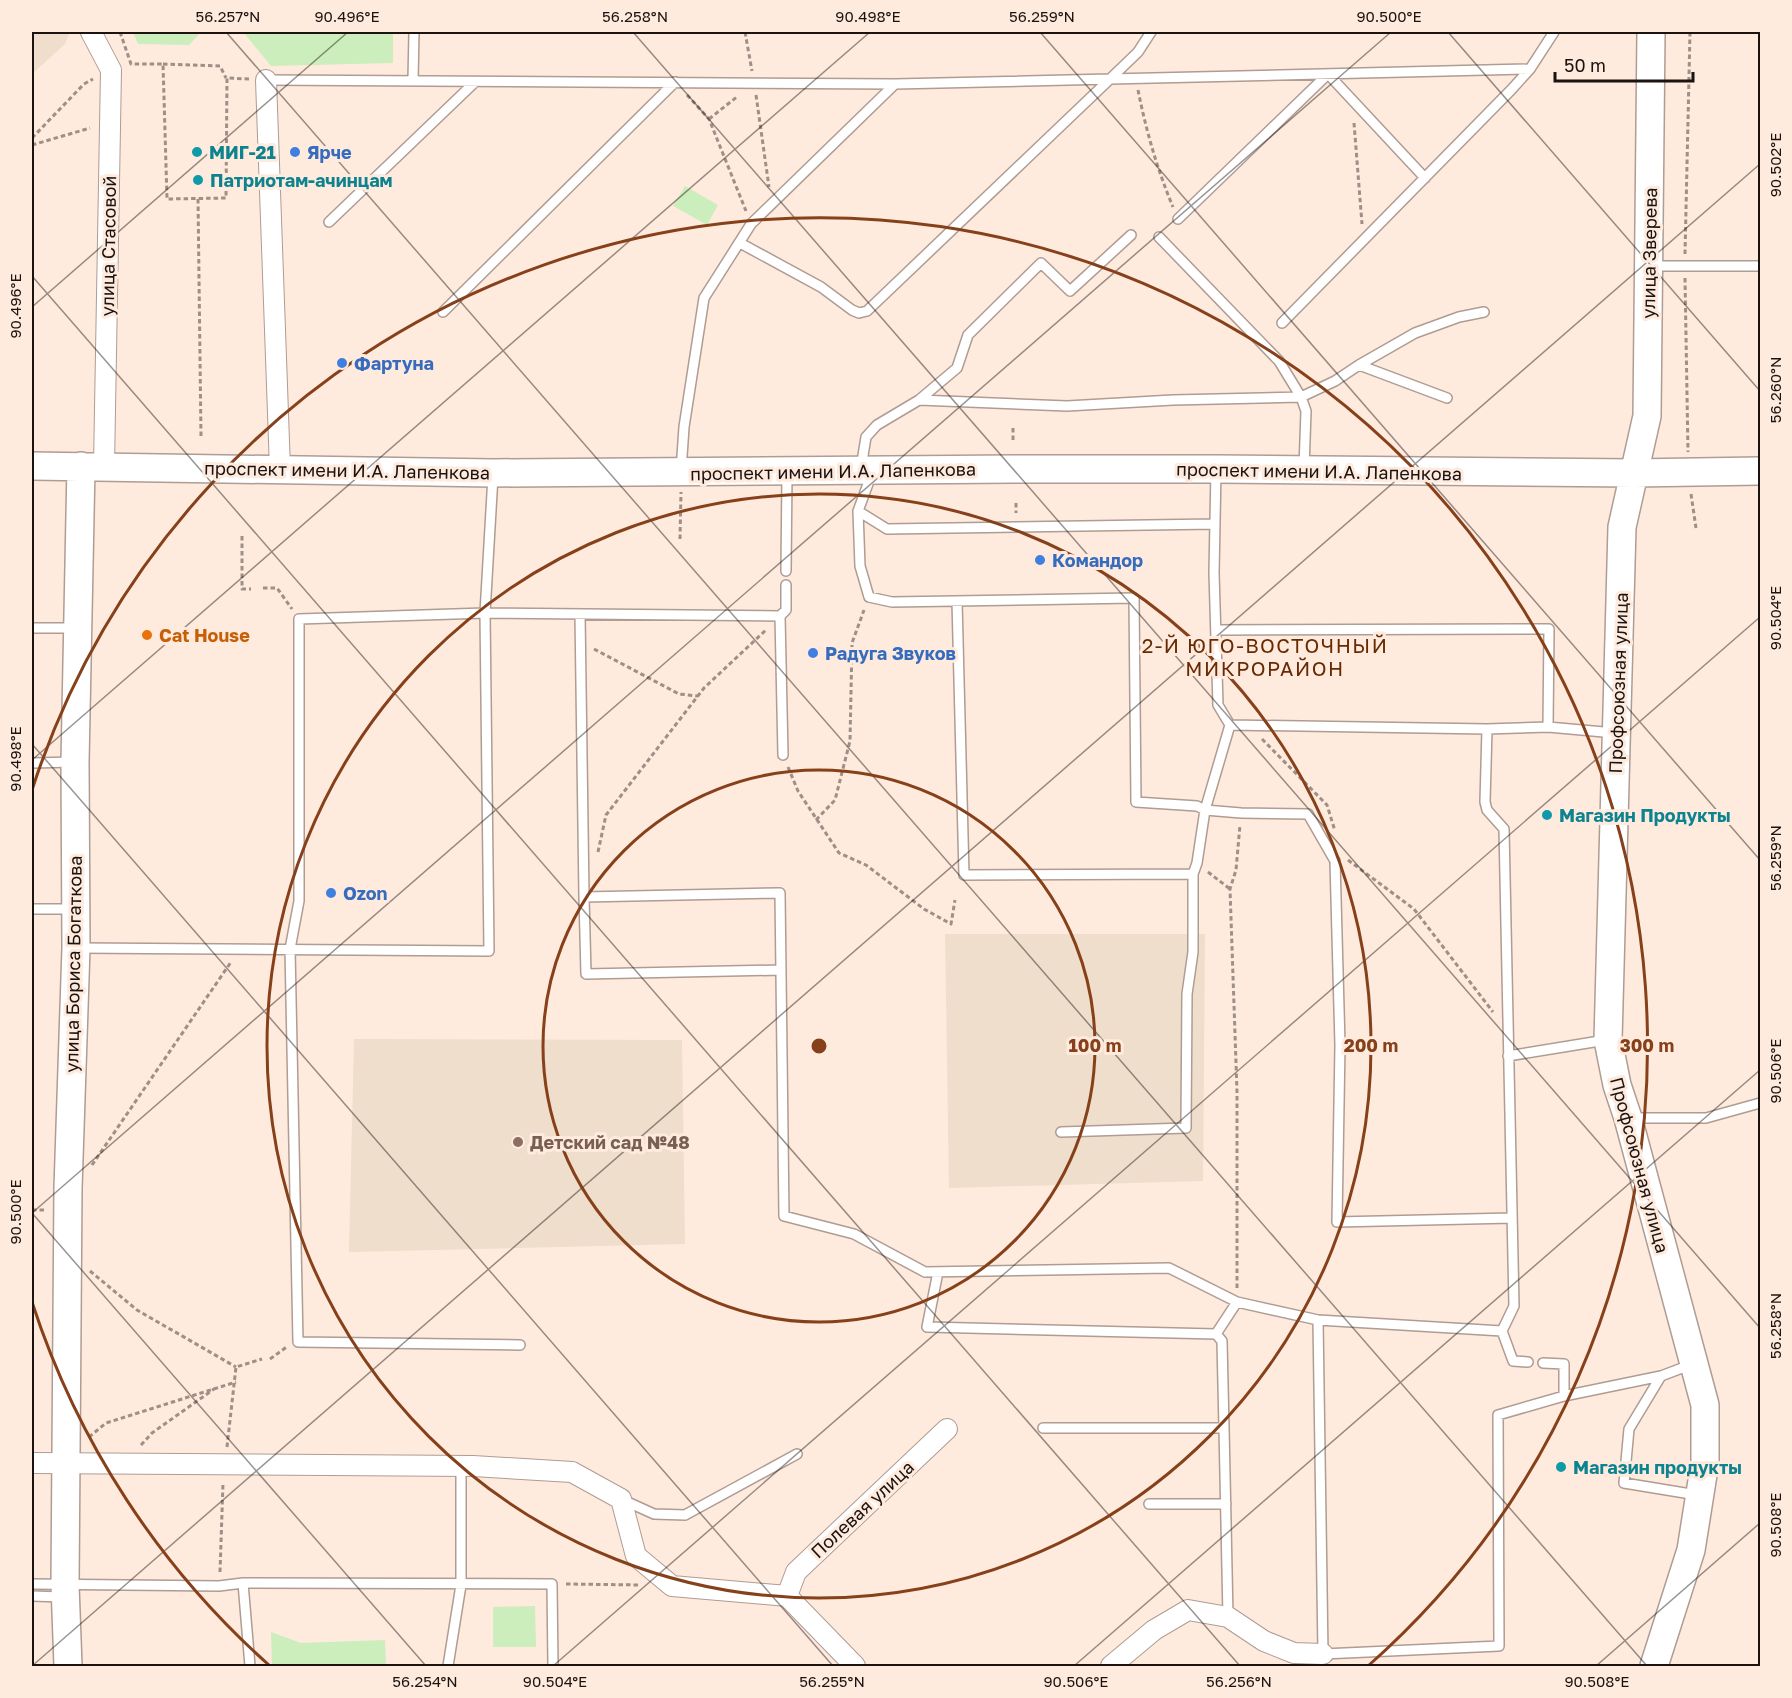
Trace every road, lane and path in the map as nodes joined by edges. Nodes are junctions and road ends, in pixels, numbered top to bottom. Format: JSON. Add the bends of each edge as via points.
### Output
{"nodes":[{"id":1,"x":91,"y":32,"type":"edge"},
{"id":2,"x":120,"y":32,"type":"edge"},
{"id":3,"x":414,"y":32,"type":"edge"},
{"id":4,"x":745,"y":32,"type":"edge"},
{"id":5,"x":1151,"y":32,"type":"edge"},
{"id":6,"x":1554,"y":32,"type":"edge"},
{"id":7,"x":1651,"y":32,"type":"edge"},
{"id":8,"x":131,"y":64,"type":"junction"},
{"id":9,"x":163,"y":64,"type":"junction"},
{"id":10,"x":1530,"y":69,"type":"junction"},
{"id":11,"x":111,"y":70,"type":"junction"},
{"id":12,"x":1328,"y":74,"type":"junction"},
{"id":13,"x":227,"y":78,"type":"junction"},
{"id":14,"x":1110,"y":79,"type":"junction"},
{"id":15,"x":1136,"y":79,"type":"junction"},
{"id":16,"x":266,"y":80,"type":"junction"},
{"id":17,"x":413,"y":80,"type":"junction"},
{"id":18,"x":475,"y":82,"type":"junction"},
{"id":19,"x":675,"y":82,"type":"junction"},
{"id":20,"x":755,"y":83,"type":"junction"},
{"id":21,"x":895,"y":84,"type":"junction"},
{"id":22,"x":1352,"y":100,"type":"junction"},
{"id":23,"x":709,"y":120,"type":"junction"},
{"id":24,"x":110,"y":123,"type":"junction"},
{"id":25,"x":32,"y":138,"type":"edge"},
{"id":26,"x":32,"y":145,"type":"edge"},
{"id":27,"x":1425,"y":178,"type":"junction"},
{"id":28,"x":198,"y":200,"type":"junction"},
{"id":29,"x":771,"y":204,"type":"junction"},
{"id":30,"x":1178,"y":219,"type":"joint"},
{"id":31,"x":329,"y":222,"type":"dead end"},
{"id":32,"x":752,"y":224,"type":"junction"},
{"id":33,"x":1131,"y":235,"type":"dead end"},
{"id":34,"x":1159,"y":237,"type":"dead end"},
{"id":35,"x":1363,"y":241,"type":"junction"},
{"id":36,"x":740,"y":243,"type":"junction"},
{"id":37,"x":1649,"y":266,"type":"junction"},
{"id":38,"x":1761,"y":266,"type":"edge"},
{"id":39,"x":442,"y":312,"type":"dead end"},
{"id":40,"x":1484,"y":312,"type":"dead end"},
{"id":41,"x":1282,"y":323,"type":"dead end"},
{"id":42,"x":1359,"y":365,"type":"junction"},
{"id":43,"x":1301,"y":397,"type":"junction"},
{"id":44,"x":1447,"y":398,"type":"dead end"},
{"id":45,"x":919,"y":400,"type":"junction"},
{"id":46,"x":1013,"y":428,"type":"dead end"},
{"id":47,"x":201,"y":436,"type":"dead end"},
{"id":48,"x":1013,"y":443,"type":"dead end"},
{"id":49,"x":32,"y":466,"type":"edge"},
{"id":50,"x":93,"y":466,"type":"junction"},
{"id":51,"x":280,"y":469,"type":"junction"},
{"id":52,"x":1216,"y":469,"type":"junction"},
{"id":53,"x":1304,"y":470,"type":"junction"},
{"id":54,"x":867,"y":471,"type":"junction"},
{"id":55,"x":1761,"y":471,"type":"edge"},
{"id":56,"x":681,"y":472,"type":"junction"},
{"id":57,"x":787,"y":472,"type":"junction"},
{"id":58,"x":493,"y":473,"type":"junction"},
{"id":59,"x":1634,"y":473,"type":"junction"},
{"id":60,"x":858,"y":511,"type":"junction"},
{"id":61,"x":1214,"y":524,"type":"junction"},
{"id":62,"x":242,"y":536,"type":"dead end"},
{"id":63,"x":680,"y":538,"type":"dead end"},
{"id":64,"x":786,"y":571,"type":"dead end"},
{"id":65,"x":786,"y":585,"type":"dead end"},
{"id":66,"x":263,"y":588,"type":"dead end"},
{"id":67,"x":251,"y":589,"type":"dead end"},
{"id":68,"x":869,"y":597,"type":"junction"},
{"id":69,"x":957,"y":601,"type":"junction"},
{"id":70,"x":485,"y":613,"type":"junction"},
{"id":71,"x":580,"y":614,"type":"junction"},
{"id":72,"x":780,"y":616,"type":"junction"},
{"id":73,"x":299,"y":619,"type":"junction"},
{"id":74,"x":32,"y":628,"type":"edge"},
{"id":75,"x":77,"y":628,"type":"junction"},
{"id":76,"x":1216,"y":630,"type":"junction"},
{"id":77,"x":581,"y":642,"type":"junction"},
{"id":78,"x":698,"y":696,"type":"junction"},
{"id":79,"x":1230,"y":725,"type":"junction"},
{"id":80,"x":1248,"y":725,"type":"junction"},
{"id":81,"x":1548,"y":727,"type":"junction"},
{"id":82,"x":1487,"y":729,"type":"junction"},
{"id":83,"x":1617,"y":734,"type":"junction"},
{"id":84,"x":783,"y":755,"type":"joint"},
{"id":85,"x":75,"y":762,"type":"junction"},
{"id":86,"x":32,"y":763,"type":"edge"},
{"id":87,"x":1205,"y":810,"type":"junction"},
{"id":88,"x":1240,"y":813,"type":"junction"},
{"id":89,"x":816,"y":820,"type":"junction"},
{"id":90,"x":1336,"y":835,"type":"dead end"},
{"id":91,"x":598,"y":853,"type":"dead end"},
{"id":92,"x":1341,"y":856,"type":"dead end"},
{"id":93,"x":1197,"y":864,"type":"junction"},
{"id":94,"x":1193,"y":874,"type":"junction"},
{"id":95,"x":1230,"y":889,"type":"junction"},
{"id":96,"x":584,"y":897,"type":"junction"},
{"id":97,"x":954,"y":900,"type":"dead end"},
{"id":98,"x":32,"y":909,"type":"edge"},
{"id":99,"x":75,"y":909,"type":"junction"},
{"id":100,"x":76,"y":948,"type":"junction"},
{"id":101,"x":240,"y":948,"type":"junction"},
{"id":102,"x":290,"y":949,"type":"junction"},
{"id":103,"x":781,"y":970,"type":"junction"},
{"id":104,"x":1507,"y":1030,"type":"junction"},
{"id":105,"x":1608,"y":1040,"type":"junction"},
{"id":106,"x":1508,"y":1056,"type":"junction"},
{"id":107,"x":1761,"y":1103,"type":"edge"},
{"id":108,"x":1628,"y":1118,"type":"junction"},
{"id":109,"x":1061,"y":1132,"type":"dead end"},
{"id":110,"x":92,"y":1166,"type":"dead end"},
{"id":111,"x":32,"y":1210,"type":"edge"},
{"id":112,"x":51,"y":1210,"type":"dead end"},
{"id":113,"x":1512,"y":1218,"type":"junction"},
{"id":114,"x":67,"y":1264,"type":"junction"},
{"id":115,"x":938,"y":1272,"type":"junction"},
{"id":116,"x":1237,"y":1302,"type":"junction"},
{"id":117,"x":1318,"y":1320,"type":"junction"},
{"id":118,"x":1502,"y":1331,"type":"junction"},
{"id":119,"x":1216,"y":1334,"type":"junction"},
{"id":120,"x":298,"y":1342,"type":"junction"},
{"id":121,"x":520,"y":1345,"type":"dead end"},
{"id":122,"x":270,"y":1359,"type":"dead end"},
{"id":123,"x":1528,"y":1362,"type":"dead end"},
{"id":124,"x":1543,"y":1363,"type":"dead end"},
{"id":125,"x":1693,"y":1364,"type":"junction"},
{"id":126,"x":236,"y":1367,"type":"dead end"},
{"id":127,"x":1661,"y":1376,"type":"junction"},
{"id":128,"x":236,"y":1382,"type":"dead end"},
{"id":129,"x":217,"y":1388,"type":"junction"},
{"id":130,"x":1564,"y":1396,"type":"junction"},
{"id":131,"x":1043,"y":1428,"type":"dead end"},
{"id":132,"x":1224,"y":1428,"type":"junction"},
{"id":133,"x":947,"y":1429,"type":"dead end"},
{"id":134,"x":87,"y":1438,"type":"dead end"},
{"id":135,"x":797,"y":1454,"type":"dead end"},
{"id":136,"x":32,"y":1463,"type":"edge"},
{"id":137,"x":67,"y":1463,"type":"junction"},
{"id":138,"x":123,"y":1464,"type":"junction"},
{"id":139,"x":461,"y":1465,"type":"junction"},
{"id":140,"x":1700,"y":1496,"type":"junction"},
{"id":141,"x":621,"y":1499,"type":"junction"},
{"id":142,"x":1149,"y":1504,"type":"dead end"},
{"id":143,"x":1226,"y":1504,"type":"junction"},
{"id":144,"x":243,"y":1583,"type":"junction"},
{"id":145,"x":32,"y":1584,"type":"edge"},
{"id":146,"x":552,"y":1584,"type":"junction"},
{"id":147,"x":461,"y":1585,"type":"junction"},
{"id":148,"x":672,"y":1586,"type":"junction"},
{"id":149,"x":65,"y":1591,"type":"junction"},
{"id":150,"x":32,"y":1596,"type":"edge"},
{"id":151,"x":787,"y":1596,"type":"junction"},
{"id":152,"x":1228,"y":1617,"type":"junction"},
{"id":153,"x":1322,"y":1660,"type":"edge"},
{"id":154,"x":68,"y":1666,"type":"edge"},
{"id":155,"x":250,"y":1666,"type":"edge"},
{"id":156,"x":448,"y":1666,"type":"edge"},
{"id":157,"x":553,"y":1666,"type":"edge"},
{"id":158,"x":855,"y":1666,"type":"edge"},
{"id":159,"x":1111,"y":1666,"type":"edge"},
{"id":160,"x":1654,"y":1666,"type":"edge"}],
"edges":[{"from":1,"to":11,"type":"street","name":"улица Стасовой"},
{"from":2,"to":8,"type":"path"},
{"from":3,"to":17,"type":"lane"},
{"from":4,"to":20,"type":"path"},
{"from":5,"to":14,"type":"lane","via":[[1138,52]]},
{"from":6,"to":10,"type":"lane"},
{"from":7,"to":37,"type":"main road","name":"улица Зверева"},
{"from":8,"to":9,"type":"path"},
{"from":8,"to":11,"type":"path"},
{"from":9,"to":13,"type":"path","via":[[220,66]]},
{"from":9,"to":28,"type":"path","via":[[167,199]]},
{"from":10,"to":12,"type":"lane"},
{"from":10,"to":27,"type":"lane"},
{"from":11,"to":24,"type":"street","name":"улица Стасовой"},
{"from":11,"to":25,"type":"path","via":[[84,84]]},
{"from":12,"to":15,"type":"lane"},
{"from":12,"to":22,"type":"lane"},
{"from":12,"to":30,"type":"lane"},
{"from":13,"to":16,"type":"path"},
{"from":13,"to":28,"type":"path","via":[[226,198]]},
{"from":14,"to":15,"type":"lane"},
{"from":14,"to":21,"type":"lane"},
{"from":14,"to":36,"type":"lane","via":[[867,311],[852,310],[821,287]]},
{"from":15,"to":30,"type":"path","via":[[1160,175]]},
{"from":16,"to":17,"type":"lane"},
{"from":16,"to":51,"type":"street"},
{"from":17,"to":18,"type":"lane"},
{"from":18,"to":19,"type":"lane"},
{"from":18,"to":31,"type":"lane"},
{"from":19,"to":20,"type":"lane"},
{"from":19,"to":23,"type":"path"},
{"from":19,"to":39,"type":"lane"},
{"from":20,"to":21,"type":"lane"},
{"from":20,"to":23,"type":"path"},
{"from":20,"to":29,"type":"path"},
{"from":21,"to":29,"type":"lane"},
{"from":22,"to":27,"type":"lane"},
{"from":22,"to":35,"type":"path"},
{"from":23,"to":32,"type":"path"},
{"from":24,"to":26,"type":"path"},
{"from":24,"to":50,"type":"street","name":"улица Стасовой"},
{"from":27,"to":35,"type":"lane"},
{"from":28,"to":47,"type":"path"},
{"from":29,"to":32,"type":"lane"},
{"from":32,"to":36,"type":"lane"},
{"from":33,"to":45,"type":"lane","via":[[1070,291],[1041,263],[968,335],[957,368]]},
{"from":34,"to":43,"type":"lane","via":[[1279,361]]},
{"from":35,"to":41,"type":"lane"},
{"from":36,"to":56,"type":"lane","via":[[704,297]]},
{"from":37,"to":38,"type":"lane"},
{"from":37,"to":59,"type":"main road","name":"улица Зверева","via":[[1647,416]]},
{"from":40,"to":42,"type":"lane","via":[[1415,333]]},
{"from":42,"to":43,"type":"lane"},
{"from":42,"to":44,"type":"lane"},
{"from":43,"to":45,"type":"lane","via":[[1066,406]]},
{"from":43,"to":53,"type":"lane","via":[[1305,411]]},
{"from":45,"to":54,"type":"lane","via":[[877,425],[866,437]]},
{"from":46,"to":48,"type":"path"},
{"from":49,"to":50,"type":"main road","name":"проспект имени И.А. Лапенкова"},
{"from":50,"to":51,"type":"main road","name":"проспект имени И.А. Лапенкова"},
{"from":50,"to":75,"type":"main road","name":"улица Бориса Богаткова"},
{"from":51,"to":58,"type":"main road","name":"проспект имени И.А. Лапенкова"},
{"from":52,"to":53,"type":"main road","name":"проспект имени И.А. Лапенкова"},
{"from":52,"to":54,"type":"main road","name":"проспект имени И.А. Лапенкова"},
{"from":52,"to":61,"type":"lane"},
{"from":53,"to":59,"type":"main road","name":"проспект имени И.А. Лапенкова"},
{"from":54,"to":57,"type":"main road","name":"проспект имени И.А. Лапенкова"},
{"from":54,"to":60,"type":"lane"},
{"from":55,"to":59,"type":"main road","name":"проспект имени И.А. Лапенкова"},
{"from":56,"to":57,"type":"main road","name":"проспект имени И.А. Лапенкова"},
{"from":56,"to":58,"type":"main road","name":"проспект имени И.А. Лапенкова"},
{"from":56,"to":63,"type":"path"},
{"from":57,"to":64,"type":"lane"},
{"from":58,"to":70,"type":"lane"},
{"from":59,"to":83,"type":"main road","name":"Профсоюзная улица","via":[[1622,527]]},
{"from":60,"to":61,"type":"lane","via":[[887,529]]},
{"from":60,"to":68,"type":"lane","via":[[860,566]]},
{"from":61,"to":76,"type":"lane"},
{"from":62,"to":67,"type":"path","via":[[242,589]]},
{"from":65,"to":72,"type":"lane","via":[[786,610]]},
{"from":66,"to":73,"type":"path","via":[[277,588]]},
{"from":68,"to":69,"type":"lane","via":[[892,602]]},
{"from":68,"to":89,"type":"path","via":[[852,643],[850,741],[836,800]]},
{"from":69,"to":87,"type":"lane","via":[[1134,598],[1136,802],[1197,806]]},
{"from":69,"to":94,"type":"lane","via":[[964,875]]},
{"from":70,"to":71,"type":"lane"},
{"from":70,"to":73,"type":"lane"},
{"from":70,"to":102,"type":"lane","via":[[489,951]]},
{"from":71,"to":72,"type":"lane"},
{"from":71,"to":77,"type":"lane"},
{"from":72,"to":78,"type":"path"},
{"from":72,"to":84,"type":"lane"},
{"from":73,"to":102,"type":"lane","via":[[299,901]]},
{"from":74,"to":75,"type":"lane"},
{"from":75,"to":85,"type":"main road","name":"улица Бориса Богаткова"},
{"from":76,"to":79,"type":"lane","via":[[1218,705]]},
{"from":76,"to":81,"type":"lane","via":[[1549,629]]},
{"from":77,"to":78,"type":"path","via":[[679,694]]},
{"from":77,"to":96,"type":"lane"},
{"from":78,"to":91,"type":"path","via":[[606,815]]},
{"from":79,"to":80,"type":"lane"},
{"from":79,"to":87,"type":"lane"},
{"from":80,"to":82,"type":"lane"},
{"from":80,"to":90,"type":"path","via":[[1328,805]]},
{"from":81,"to":82,"type":"lane"},
{"from":81,"to":83,"type":"lane"},
{"from":82,"to":104,"type":"lane","via":[[1485,802],[1504,829]]},
{"from":83,"to":105,"type":"main road","name":"Профсоюзная улица"},
{"from":84,"to":89,"type":"path"},
{"from":85,"to":86,"type":"lane"},
{"from":85,"to":99,"type":"main road","name":"улица Бориса Богаткова"},
{"from":87,"to":88,"type":"lane"},
{"from":87,"to":93,"type":"lane"},
{"from":88,"to":95,"type":"path","via":[[1236,870]]},
{"from":88,"to":113,"type":"lane","via":[[1308,814],[1335,861],[1340,1045],[1337,1222]]},
{"from":89,"to":97,"type":"path","via":[[839,853],[866,864],[924,909],[951,924]]},
{"from":92,"to":104,"type":"path","via":[[1414,909]]},
{"from":93,"to":94,"type":"lane"},
{"from":93,"to":95,"type":"path"},
{"from":94,"to":109,"type":"lane","via":[[1186,1128]]},
{"from":95,"to":116,"type":"path","via":[[1237,1092]]},
{"from":96,"to":103,"type":"lane","via":[[586,974]]},
{"from":96,"to":103,"type":"lane","via":[[780,893]]},
{"from":98,"to":99,"type":"lane"},
{"from":99,"to":100,"type":"main road","name":"улица Бориса Богаткова"},
{"from":100,"to":101,"type":"lane"},
{"from":100,"to":114,"type":"main road","name":"улица Бориса Богаткова"},
{"from":101,"to":102,"type":"lane"},
{"from":101,"to":110,"type":"path"},
{"from":102,"to":120,"type":"lane"},
{"from":103,"to":115,"type":"lane","via":[[784,1216],[854,1234],[925,1272]]},
{"from":104,"to":106,"type":"lane"},
{"from":105,"to":106,"type":"lane"},
{"from":105,"to":108,"type":"main road","name":"Профсоюзная улица"},
{"from":106,"to":113,"type":"lane"},
{"from":107,"to":108,"type":"lane","via":[[1706,1118]]},
{"from":108,"to":125,"type":"main road","name":"Профсоюзная улица"},
{"from":111,"to":112,"type":"path"},
{"from":113,"to":118,"type":"lane","via":[[1514,1306]]},
{"from":114,"to":126,"type":"path","via":[[89,1270],[137,1310]]},
{"from":114,"to":137,"type":"main road","name":"улица Бориса Богаткова"},
{"from":115,"to":116,"type":"lane","via":[[1169,1268]]},
{"from":115,"to":119,"type":"lane","via":[[927,1327]]},
{"from":116,"to":117,"type":"lane"},
{"from":116,"to":119,"type":"lane"},
{"from":117,"to":118,"type":"lane"},
{"from":117,"to":153,"type":"lane"},
{"from":118,"to":123,"type":"lane","via":[[1513,1361]]},
{"from":119,"to":132,"type":"lane","via":[[1222,1341]]},
{"from":120,"to":121,"type":"lane"},
{"from":120,"to":122,"type":"path"},
{"from":124,"to":130,"type":"lane","via":[[1564,1364]]},
{"from":125,"to":127,"type":"lane"},
{"from":125,"to":140,"type":"main road","name":"Профсоюзная улица","via":[[1705,1405],[1705,1462]]},
{"from":127,"to":130,"type":"lane"},
{"from":127,"to":140,"type":"lane","via":[[1629,1429],[1624,1483]]},
{"from":128,"to":129,"type":"path"},
{"from":129,"to":134,"type":"path","via":[[106,1423]]},
{"from":129,"to":138,"type":"path","via":[[152,1433]]},
{"from":130,"to":153,"type":"lane","via":[[1498,1415],[1499,1646]]},
{"from":131,"to":132,"type":"lane"},
{"from":132,"to":143,"type":"lane"},
{"from":133,"to":151,"type":"street","name":"Полевая улица","via":[[796,1572]]},
{"from":135,"to":141,"type":"lane","via":[[685,1515],[654,1514]]},
{"from":136,"to":137,"type":"street"},
{"from":137,"to":138,"type":"street"},
{"from":137,"to":149,"type":"main road","name":"улица Бориса Богаткова"},
{"from":138,"to":139,"type":"street"},
{"from":139,"to":141,"type":"street","via":[[572,1472]]},
{"from":139,"to":147,"type":"lane"},
{"from":140,"to":160,"type":"main road","name":"Профсоюзная улица","via":[[1691,1550]]},
{"from":141,"to":148,"type":"street","via":[[636,1556]]},
{"from":142,"to":143,"type":"lane"},
{"from":143,"to":152,"type":"lane"},
{"from":144,"to":147,"type":"lane"},
{"from":144,"to":149,"type":"lane"},
{"from":144,"to":155,"type":"lane"},
{"from":145,"to":149,"type":"lane"},
{"from":146,"to":147,"type":"lane"},
{"from":146,"to":148,"type":"path"},
{"from":146,"to":157,"type":"lane"},
{"from":147,"to":156,"type":"lane"},
{"from":148,"to":151,"type":"street"},
{"from":149,"to":150,"type":"lane"},
{"from":149,"to":154,"type":"main road","name":"улица Бориса Богаткова"},
{"from":151,"to":158,"type":"street"},
{"from":152,"to":153,"type":"street","via":[[1264,1641]]},
{"from":152,"to":159,"type":"street","via":[[1188,1610],[1154,1630]]}]}
